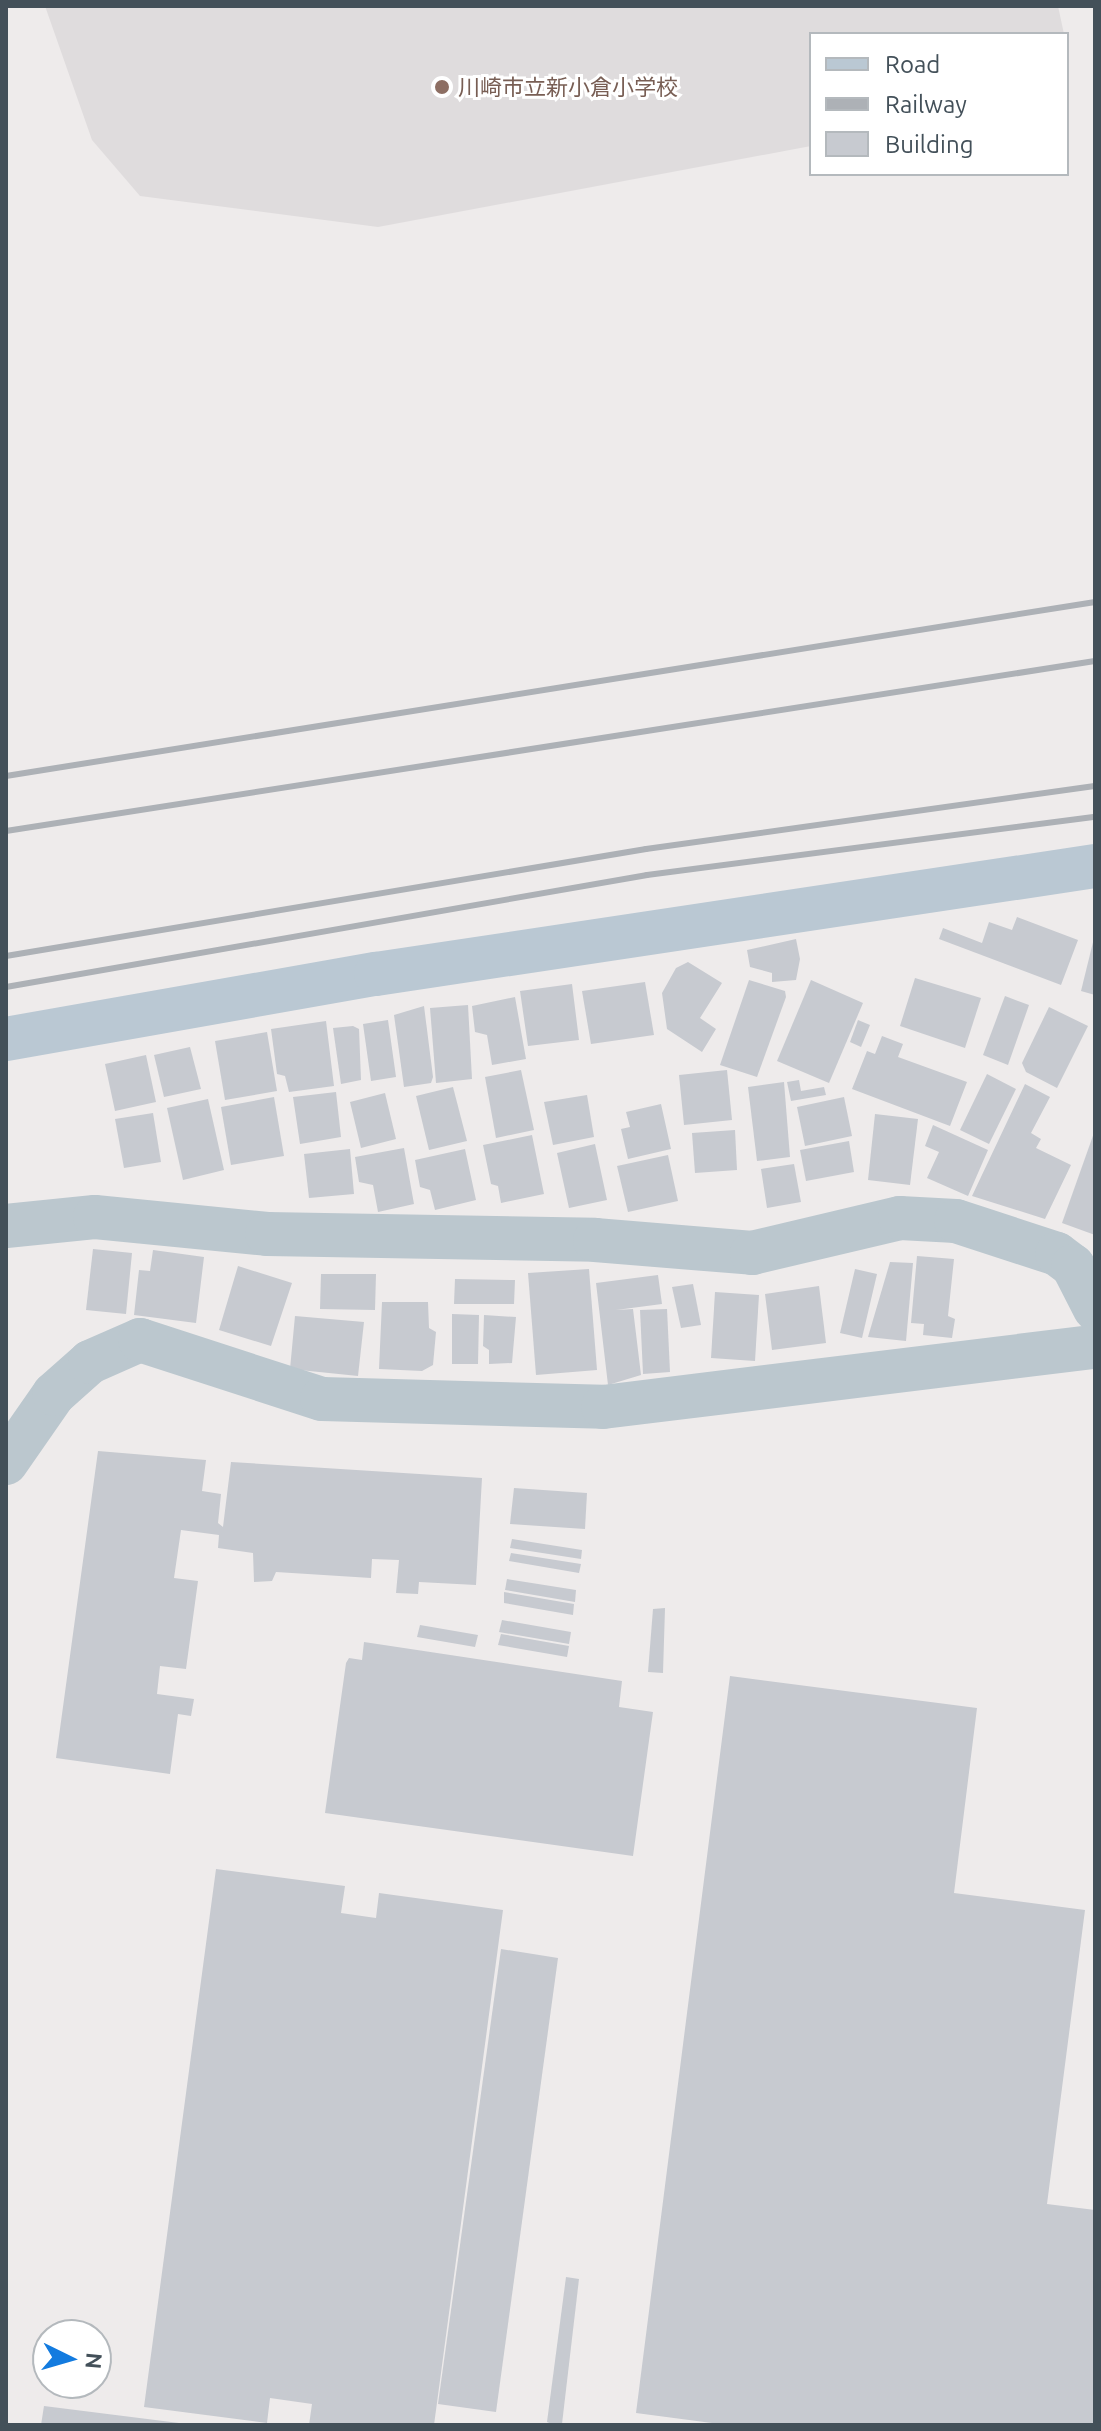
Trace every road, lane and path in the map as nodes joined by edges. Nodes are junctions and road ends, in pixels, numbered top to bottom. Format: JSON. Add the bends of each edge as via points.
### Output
{"nodes":[{"id":1,"x":1095,"y":866,"type":"edge"},
{"id":2,"x":6,"y":1039,"type":"edge"},
{"id":3,"x":6,"y":1226,"type":"edge"},
{"id":4,"x":1095,"y":1309,"type":"edge"},
{"id":5,"x":1095,"y":1347,"type":"edge"},
{"id":6,"x":6,"y":1463,"type":"edge"}],
"edges":[{"from":1,"to":2,"type":"street","via":[[391,971]]},
{"from":3,"to":4,"type":"street","via":[[95,1217],[267,1234],[595,1240],[752,1253],[900,1218],[956,1221],[1057,1254],[1073,1266]]},
{"from":5,"to":6,"type":"street","via":[[603,1407],[322,1399],[140,1340],[90,1362],[54,1394]]}]}
